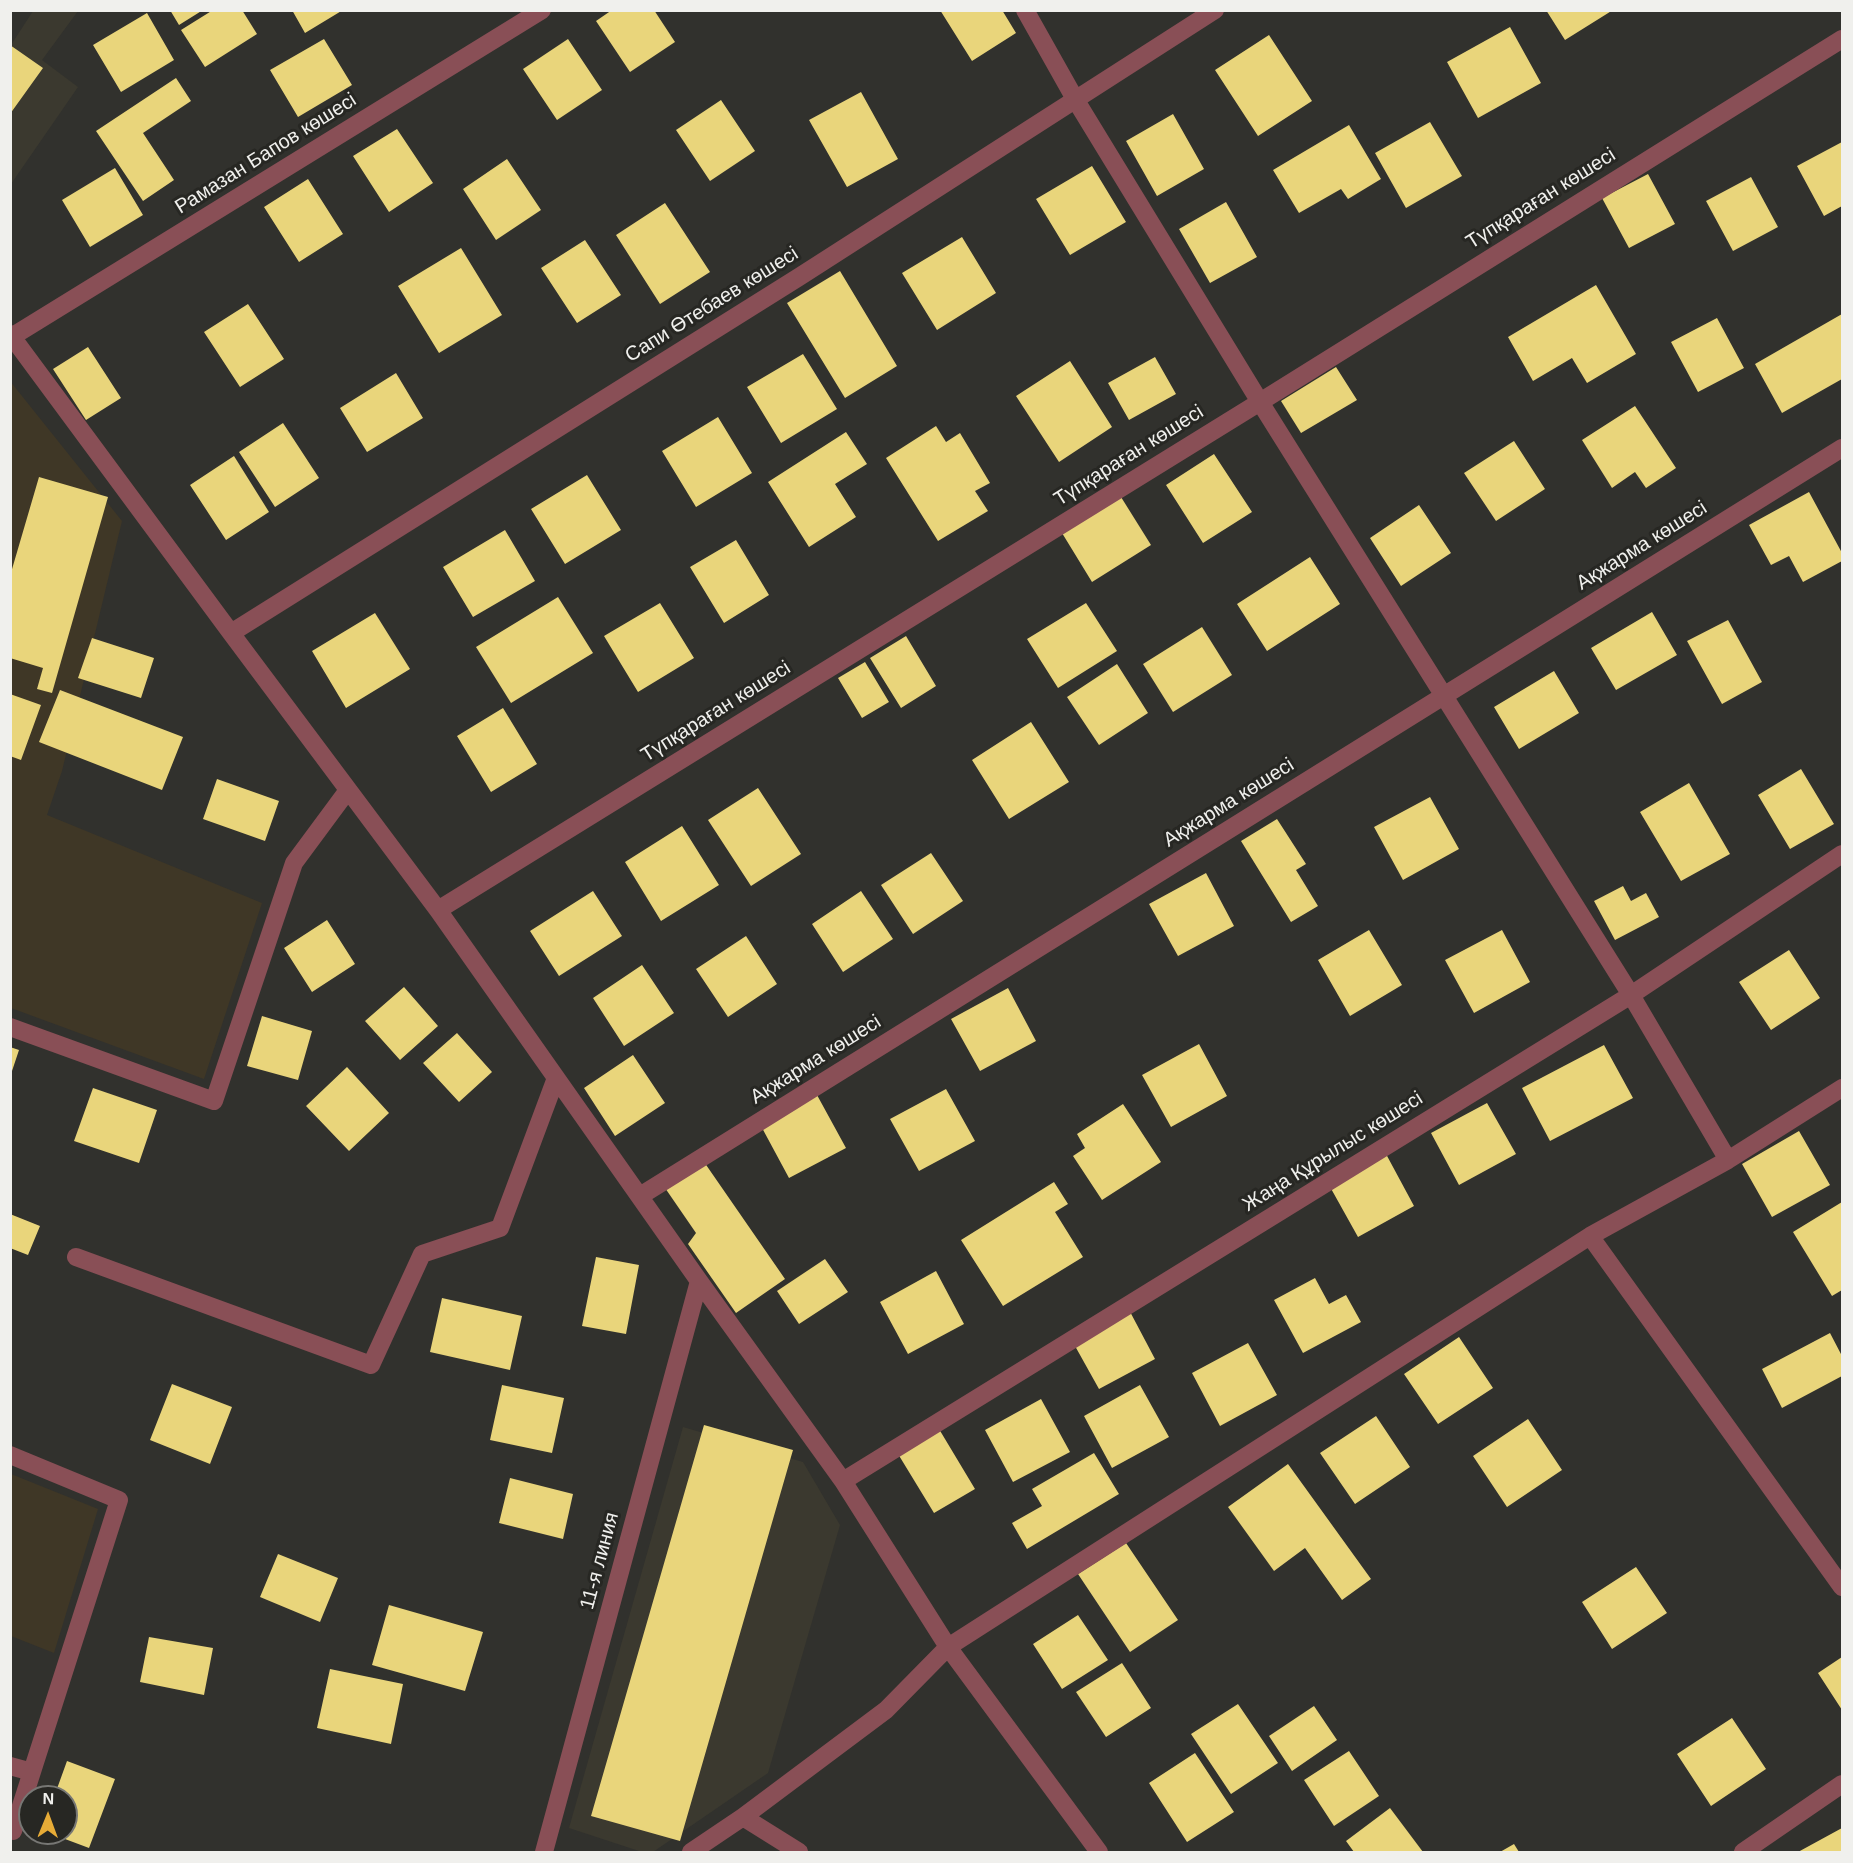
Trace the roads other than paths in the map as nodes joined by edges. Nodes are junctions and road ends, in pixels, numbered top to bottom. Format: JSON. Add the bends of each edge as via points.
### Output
{"nodes":[{"id":1,"x":542,"y":10,"type":"edge"},
{"id":2,"x":1025,"y":10,"type":"edge"},
{"id":3,"x":1215,"y":10,"type":"edge"},
{"id":4,"x":1842,"y":39,"type":"edge"},
{"id":5,"x":1075,"y":99,"type":"junction"},
{"id":6,"x":12,"y":335,"type":"edge"},
{"id":7,"x":1260,"y":402,"type":"junction"},
{"id":8,"x":1842,"y":448,"type":"edge"},
{"id":9,"x":231,"y":633,"type":"junction"},
{"id":10,"x":1443,"y":696,"type":"junction"},
{"id":11,"x":348,"y":790,"type":"junction"},
{"id":12,"x":1842,"y":854,"type":"edge"},
{"id":13,"x":438,"y":910,"type":"junction"},
{"id":14,"x":1631,"y":995,"type":"junction"},
{"id":15,"x":10,"y":1027,"type":"edge"},
{"id":16,"x":556,"y":1078,"type":"junction"},
{"id":17,"x":1842,"y":1088,"type":"edge"},
{"id":18,"x":1728,"y":1160,"type":"junction"},
{"id":19,"x":640,"y":1196,"type":"junction"},
{"id":20,"x":1590,"y":1236,"type":"junction"},
{"id":21,"x":76,"y":1257,"type":"dead end"},
{"id":22,"x":699,"y":1281,"type":"junction"},
{"id":23,"x":10,"y":1455,"type":"edge"},
{"id":24,"x":843,"y":1481,"type":"junction"},
{"id":25,"x":1842,"y":1587,"type":"edge"},
{"id":26,"x":948,"y":1647,"type":"junction"},
{"id":27,"x":10,"y":1766,"type":"edge"},
{"id":28,"x":32,"y":1772,"type":"junction"},
{"id":29,"x":1842,"y":1784,"type":"edge"},
{"id":30,"x":743,"y":1817,"type":"junction"},
{"id":31,"x":13,"y":1831,"type":"dead end"},
{"id":32,"x":544,"y":1852,"type":"edge"},
{"id":33,"x":691,"y":1852,"type":"edge"},
{"id":34,"x":799,"y":1852,"type":"edge"},
{"id":35,"x":1099,"y":1852,"type":"edge"},
{"id":36,"x":1743,"y":1852,"type":"edge"}],
"edges":[{"from":1,"to":6,"type":"street","name":"Рамазан Бапов көшесі"},
{"from":2,"to":5,"type":"street"},
{"from":3,"to":5,"type":"street","name":"Сапи Өтебаев көшесі"},
{"from":4,"to":7,"type":"street","name":"Түпқараған көшесі"},
{"from":5,"to":7,"type":"street"},
{"from":5,"to":9,"type":"street","name":"Сапи Өтебаев көшесі"},
{"from":6,"to":9,"type":"street"},
{"from":7,"to":10,"type":"street"},
{"from":7,"to":13,"type":"street","name":"Түпқараған көшесі"},
{"from":8,"to":10,"type":"street","name":"Ақжарма көшесі"},
{"from":9,"to":11,"type":"street"},
{"from":10,"to":14,"type":"street"},
{"from":10,"to":19,"type":"street","name":"Ақжарма көшесі"},
{"from":11,"to":13,"type":"street"},
{"from":11,"to":15,"type":"street","via":[[294,863],[214,1101]]},
{"from":12,"to":14,"type":"street","name":"Жаңа Құрылыс көшесі"},
{"from":13,"to":16,"type":"street"},
{"from":14,"to":18,"type":"street"},
{"from":14,"to":24,"type":"street","name":"Жаңа Құрылыс көшесі"},
{"from":16,"to":19,"type":"street"},
{"from":16,"to":21,"type":"street","via":[[500,1228],[422,1254],[371,1365]]},
{"from":17,"to":18,"type":"street"},
{"from":18,"to":20,"type":"street"},
{"from":19,"to":22,"type":"street"},
{"from":20,"to":25,"type":"street"},
{"from":20,"to":26,"type":"street"},
{"from":22,"to":24,"type":"street"},
{"from":22,"to":32,"type":"street","name":"11-я линия"},
{"from":23,"to":28,"type":"street","via":[[119,1500]]},
{"from":24,"to":26,"type":"street"},
{"from":26,"to":30,"type":"street","via":[[886,1710]]},
{"from":26,"to":35,"type":"street"},
{"from":27,"to":28,"type":"street"},
{"from":28,"to":31,"type":"street"},
{"from":29,"to":36,"type":"street"},
{"from":30,"to":33,"type":"street"},
{"from":30,"to":34,"type":"street"}]}
